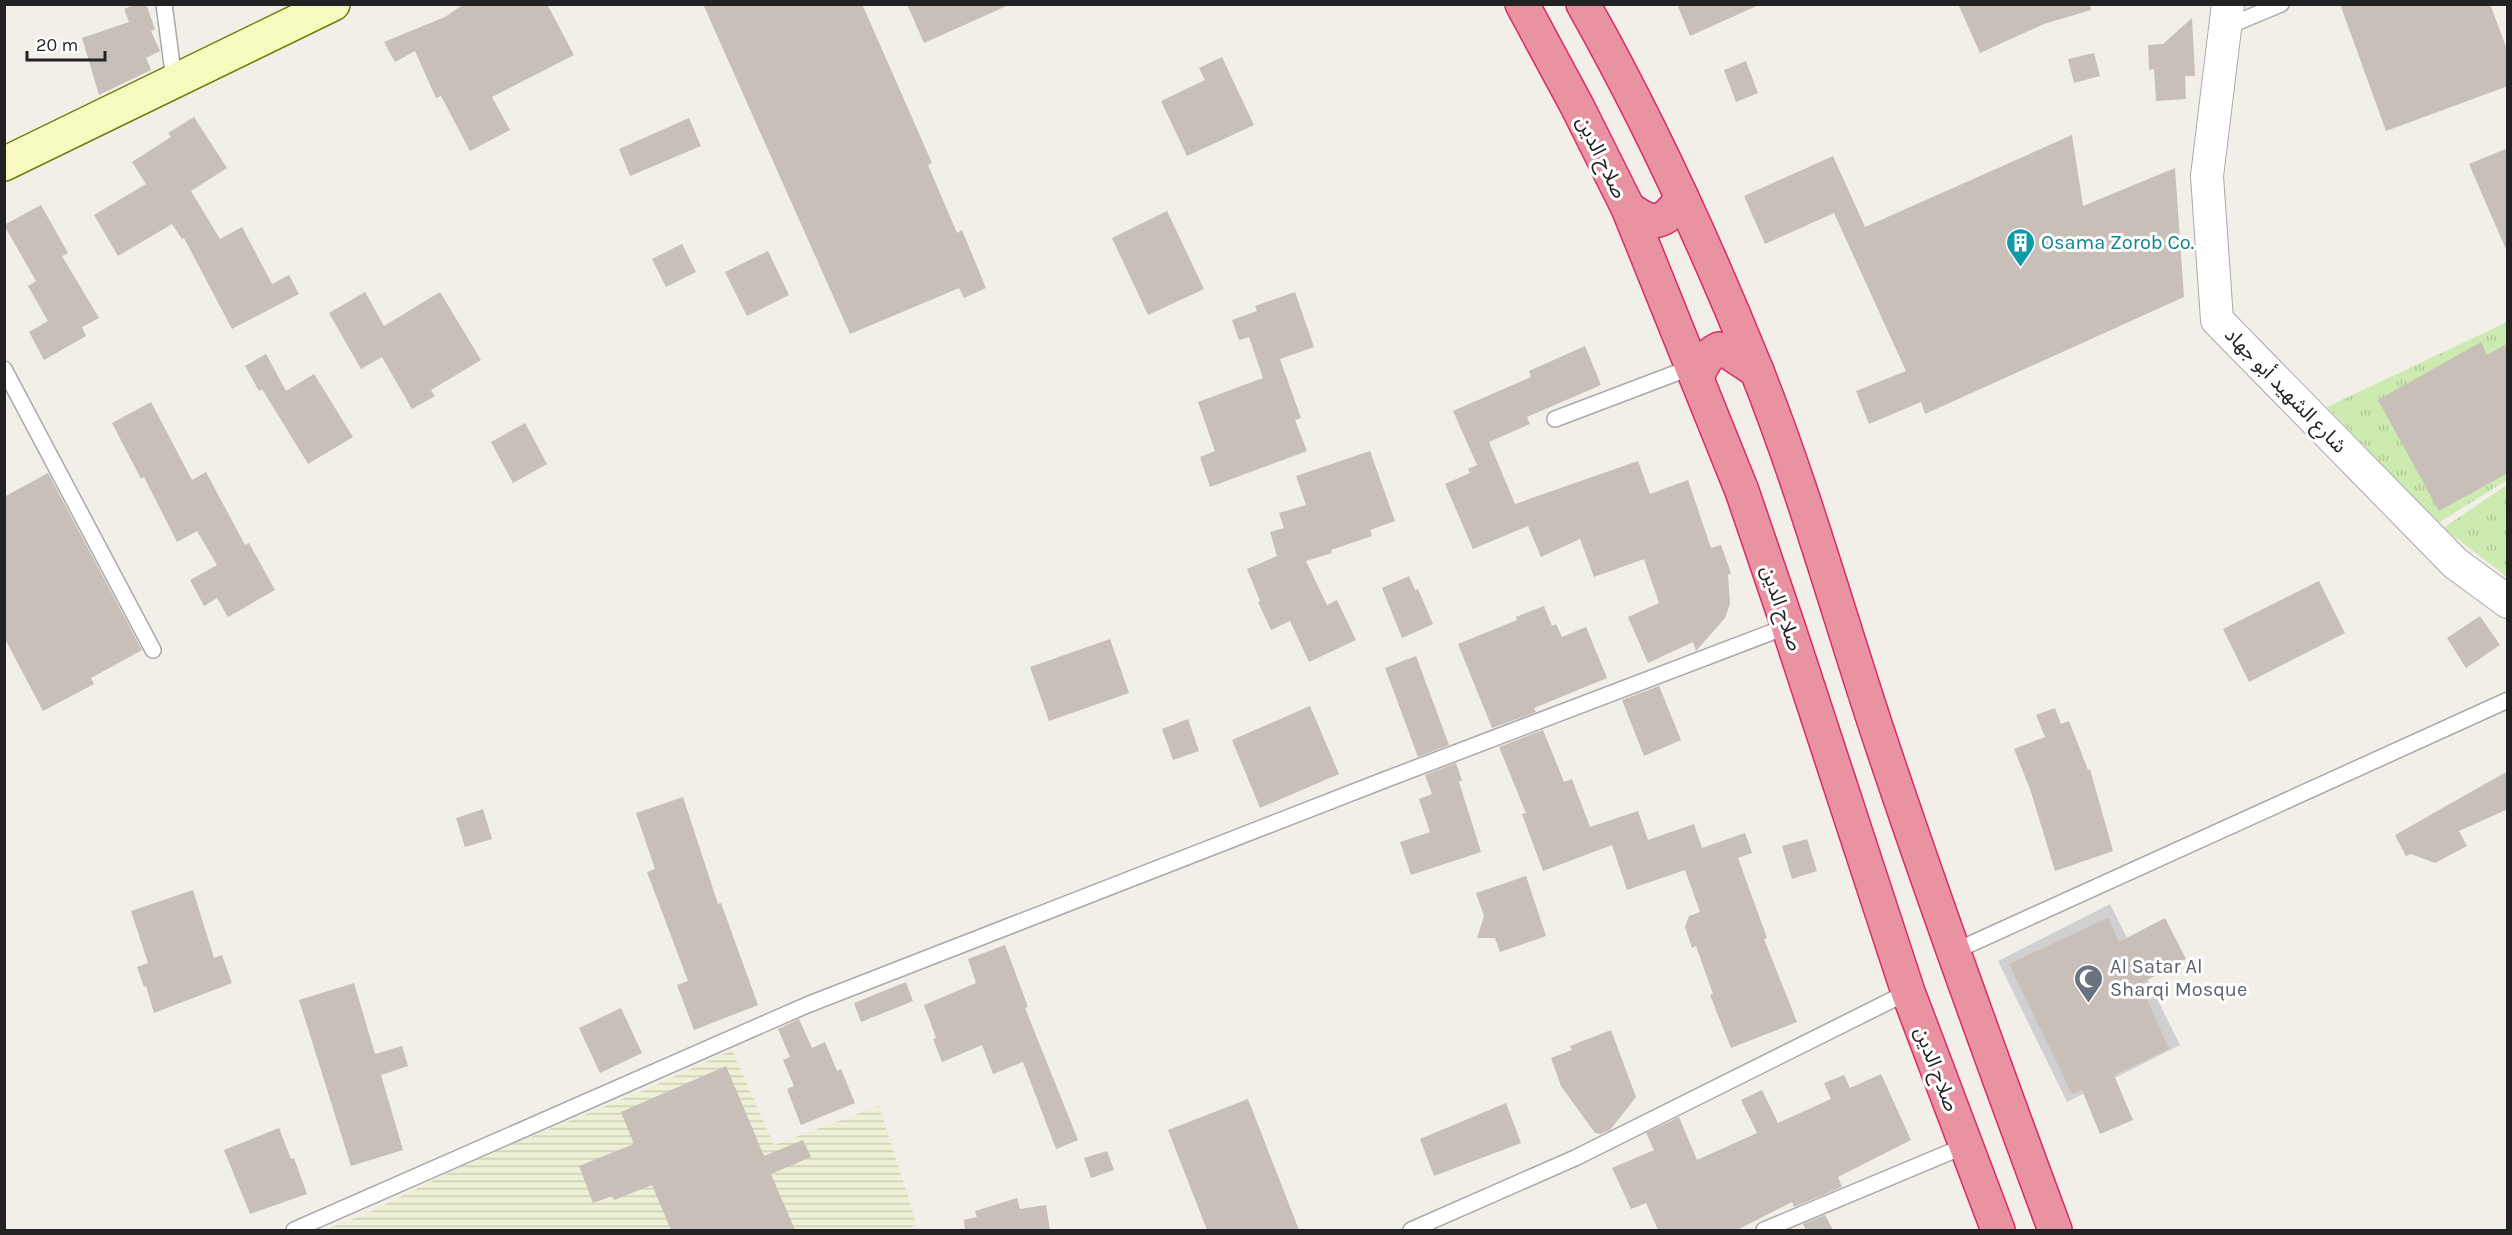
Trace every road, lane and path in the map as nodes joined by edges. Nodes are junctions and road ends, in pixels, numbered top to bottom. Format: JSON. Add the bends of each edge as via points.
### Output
{"nodes":[{"id":1,"x":164,"y":4,"type":"edge"},
{"id":2,"x":333,"y":4,"type":"edge"},
{"id":3,"x":1522,"y":4,"type":"edge"},
{"id":4,"x":1583,"y":4,"type":"edge"},
{"id":5,"x":2281,"y":4,"type":"edge"},
{"id":6,"x":2227,"y":16,"type":"edge"},
{"id":7,"x":174,"y":80,"type":"junction"},
{"id":8,"x":4,"y":164,"type":"edge"},
{"id":9,"x":1682,"y":198,"type":"junction"},
{"id":10,"x":1628,"y":208,"type":"junction"},
{"id":11,"x":4,"y":369,"type":"edge"},
{"id":12,"x":1756,"y":371,"type":"junction"},
{"id":13,"x":1694,"y":372,"type":"junction"},
{"id":14,"x":1555,"y":419,"type":"dead end"},
{"id":15,"x":2508,"y":602,"type":"edge"},
{"id":16,"x":1788,"y":626,"type":"junction"},
{"id":17,"x":153,"y":650,"type":"dead end"},
{"id":18,"x":2508,"y":700,"type":"edge"},
{"id":19,"x":1953,"y":952,"type":"junction"},
{"id":20,"x":1908,"y":992,"type":"junction"},
{"id":21,"x":1967,"y":1146,"type":"junction"},
{"id":22,"x":294,"y":1230,"type":"edge"},
{"id":23,"x":1412,"y":1230,"type":"edge"},
{"id":24,"x":1764,"y":1230,"type":"edge"},
{"id":25,"x":1998,"y":1230,"type":"edge"},
{"id":26,"x":2055,"y":1230,"type":"edge"}],
"edges":[{"from":1,"to":7,"type":"lane"},
{"from":2,"to":7,"type":"main road"},
{"from":3,"to":10,"type":"highway","name":"صلاح الدين"},
{"from":4,"to":9,"type":"highway"},
{"from":5,"to":6,"type":"lane"},
{"from":6,"to":15,"type":"street","name":"شارع الشهيد أبو جهاد","via":[[2207,176],[2217,320],[2455,563]]},
{"from":7,"to":8,"type":"main road"},
{"from":9,"to":10,"type":"highway","via":[[1661,220],[1645,220]]},
{"from":9,"to":12,"type":"highway"},
{"from":10,"to":13,"type":"highway","name":"صلاح الدين"},
{"from":11,"to":17,"type":"lane"},
{"from":12,"to":13,"type":"highway","via":[[1719,349]]},
{"from":12,"to":19,"type":"highway"},
{"from":13,"to":14,"type":"lane"},
{"from":13,"to":16,"type":"highway","name":"صلاح الدين","via":[[1742,491]]},
{"from":16,"to":20,"type":"highway","name":"صلاح الدين"},
{"from":16,"to":22,"type":"lane","via":[[807,1005]]},
{"from":18,"to":19,"type":"lane"},
{"from":19,"to":26,"type":"highway"},
{"from":20,"to":21,"type":"highway","name":"صلاح الدين"},
{"from":20,"to":23,"type":"lane","via":[[1575,1158]]},
{"from":21,"to":24,"type":"lane"},
{"from":21,"to":25,"type":"highway","name":"صلاح الدين"}]}
